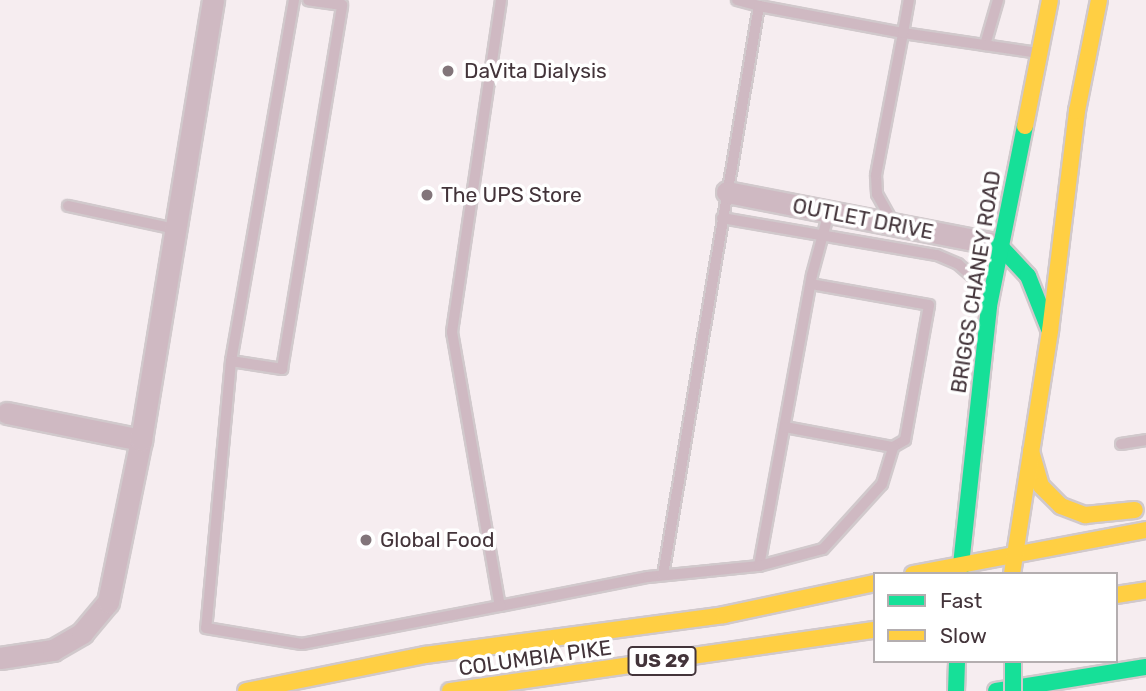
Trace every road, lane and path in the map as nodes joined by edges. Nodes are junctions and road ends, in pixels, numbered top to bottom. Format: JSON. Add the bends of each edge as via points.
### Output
{"nodes":[{"id":1,"x":213,"y":0,"type":"edge"},
{"id":2,"x":294,"y":0,"type":"edge"},
{"id":3,"x":308,"y":0,"type":"edge"},
{"id":4,"x":501,"y":0,"type":"edge"},
{"id":5,"x":737,"y":0,"type":"edge"},
{"id":6,"x":909,"y":0,"type":"edge"},
{"id":7,"x":998,"y":0,"type":"edge"},
{"id":8,"x":1050,"y":0,"type":"edge"},
{"id":9,"x":1100,"y":0,"type":"edge"},
{"id":10,"x":759,"y":6,"type":"junction"},
{"id":11,"x":903,"y":33,"type":"junction"},
{"id":12,"x":985,"y":45,"type":"junction"},
{"id":13,"x":1038,"y":53,"type":"junction"},
{"id":14,"x":727,"y":192,"type":"junction"},
{"id":15,"x":68,"y":206,"type":"dead end"},
{"id":16,"x":829,"y":212,"type":"junction"},
{"id":17,"x":722,"y":218,"type":"junction"},
{"id":18,"x":894,"y":225,"type":"junction"},
{"id":19,"x":176,"y":229,"type":"junction"},
{"id":20,"x":824,"y":235,"type":"junction"},
{"id":21,"x":999,"y":245,"type":"junction"},
{"id":22,"x":811,"y":284,"type":"junction"},
{"id":23,"x":989,"y":306,"type":"junction"},
{"id":24,"x":1050,"y":331,"type":"junction"},
{"id":25,"x":231,"y":361,"type":"junction"},
{"id":26,"x":7,"y":414,"type":"dead end"},
{"id":27,"x":785,"y":427,"type":"junction"},
{"id":28,"x":141,"y":440,"type":"junction"},
{"id":29,"x":1146,"y":440,"type":"edge"},
{"id":30,"x":1121,"y":444,"type":"dead end"},
{"id":31,"x":893,"y":447,"type":"junction"},
{"id":32,"x":1031,"y":451,"type":"junction"},
{"id":33,"x":1146,"y":509,"type":"edge"},
{"id":34,"x":1146,"y":530,"type":"edge"},
{"id":35,"x":1013,"y":554,"type":"junction"},
{"id":36,"x":760,"y":566,"type":"junction"},
{"id":37,"x":961,"y":568,"type":"edge"},
{"id":38,"x":930,"y":572,"type":"edge"},
{"id":39,"x":1012,"y":572,"type":"edge"},
{"id":40,"x":663,"y":575,"type":"junction"},
{"id":41,"x":873,"y":583,"type":"edge"},
{"id":42,"x":1146,"y":590,"type":"edge"},
{"id":43,"x":1118,"y":594,"type":"edge"},
{"id":44,"x":500,"y":606,"type":"junction"},
{"id":45,"x":873,"y":630,"type":"edge"},
{"id":46,"x":0,"y":657,"type":"edge"},
{"id":47,"x":957,"y":663,"type":"edge"},
{"id":48,"x":1013,"y":663,"type":"edge"},
{"id":49,"x":1146,"y":667,"type":"edge"},
{"id":50,"x":246,"y":691,"type":"edge"},
{"id":51,"x":450,"y":691,"type":"edge"},
{"id":52,"x":956,"y":691,"type":"edge"},
{"id":53,"x":996,"y":691,"type":"edge"},
{"id":54,"x":1013,"y":691,"type":"edge"}],
"edges":[{"from":1,"to":19,"type":"street"},
{"from":2,"to":25,"type":"lane"},
{"from":3,"to":25,"type":"lane","via":[[342,5],[282,369]]},
{"from":4,"to":44,"type":"lane","via":[[452,332]]},
{"from":5,"to":10,"type":"lane"},
{"from":6,"to":11,"type":"lane"},
{"from":7,"to":12,"type":"lane"},
{"from":8,"to":13,"type":"main road","name":"BRIGGS CHANEY ROAD"},
{"from":9,"to":24,"type":"main road","via":[[1077,111]]},
{"from":10,"to":11,"type":"lane"},
{"from":10,"to":14,"type":"lane"},
{"from":11,"to":12,"type":"lane"},
{"from":11,"to":18,"type":"lane","via":[[876,174],[877,194]]},
{"from":12,"to":13,"type":"lane"},
{"from":13,"to":21,"type":"main road","name":"BRIGGS CHANEY ROAD"},
{"from":14,"to":16,"type":"street","name":"OUTLET DRIVE"},
{"from":14,"to":17,"type":"lane"},
{"from":15,"to":19,"type":"lane"},
{"from":16,"to":18,"type":"street","name":"OUTLET DRIVE"},
{"from":16,"to":20,"type":"lane"},
{"from":17,"to":20,"type":"lane"},
{"from":17,"to":40,"type":"lane"},
{"from":18,"to":21,"type":"street","name":"OUTLET DRIVE"},
{"from":19,"to":28,"type":"street"},
{"from":20,"to":22,"type":"lane"},
{"from":20,"to":23,"type":"lane","via":[[937,255],[958,264],[974,278]]},
{"from":21,"to":23,"type":"main road","name":"BRIGGS CHANEY ROAD"},
{"from":21,"to":24,"type":"main road","via":[[1028,276]]},
{"from":22,"to":27,"type":"lane"},
{"from":22,"to":31,"type":"lane","via":[[929,305],[905,440]]},
{"from":23,"to":37,"type":"main road","name":"BRIGGS CHANEY ROAD"},
{"from":24,"to":32,"type":"main road"},
{"from":25,"to":44,"type":"lane","via":[[206,628],[302,644]]},
{"from":26,"to":28,"type":"street"},
{"from":27,"to":31,"type":"lane"},
{"from":27,"to":36,"type":"lane"},
{"from":28,"to":46,"type":"street","via":[[108,603],[82,633],[53,650]]},
{"from":29,"to":30,"type":"lane"},
{"from":31,"to":36,"type":"lane","via":[[882,484],[823,549]]},
{"from":32,"to":33,"type":"main road","via":[[1041,486],[1061,506],[1085,515]]},
{"from":32,"to":35,"type":"main road"},
{"from":34,"to":35,"type":"main road"},
{"from":35,"to":37,"type":"main road"},
{"from":35,"to":39,"type":"main road"},
{"from":36,"to":40,"type":"lane"},
{"from":37,"to":38,"type":"main road"},
{"from":40,"to":44,"type":"lane"},
{"from":41,"to":50,"type":"main road","via":[[724,615],[425,655]]},
{"from":42,"to":43,"type":"main road"},
{"from":45,"to":51,"type":"main road","name":"COLUMBIA PIKE","number":"US 29"},
{"from":47,"to":52,"type":"main road"},
{"from":48,"to":54,"type":"main road","bridge":true},
{"from":49,"to":53,"type":"main road"}]}
